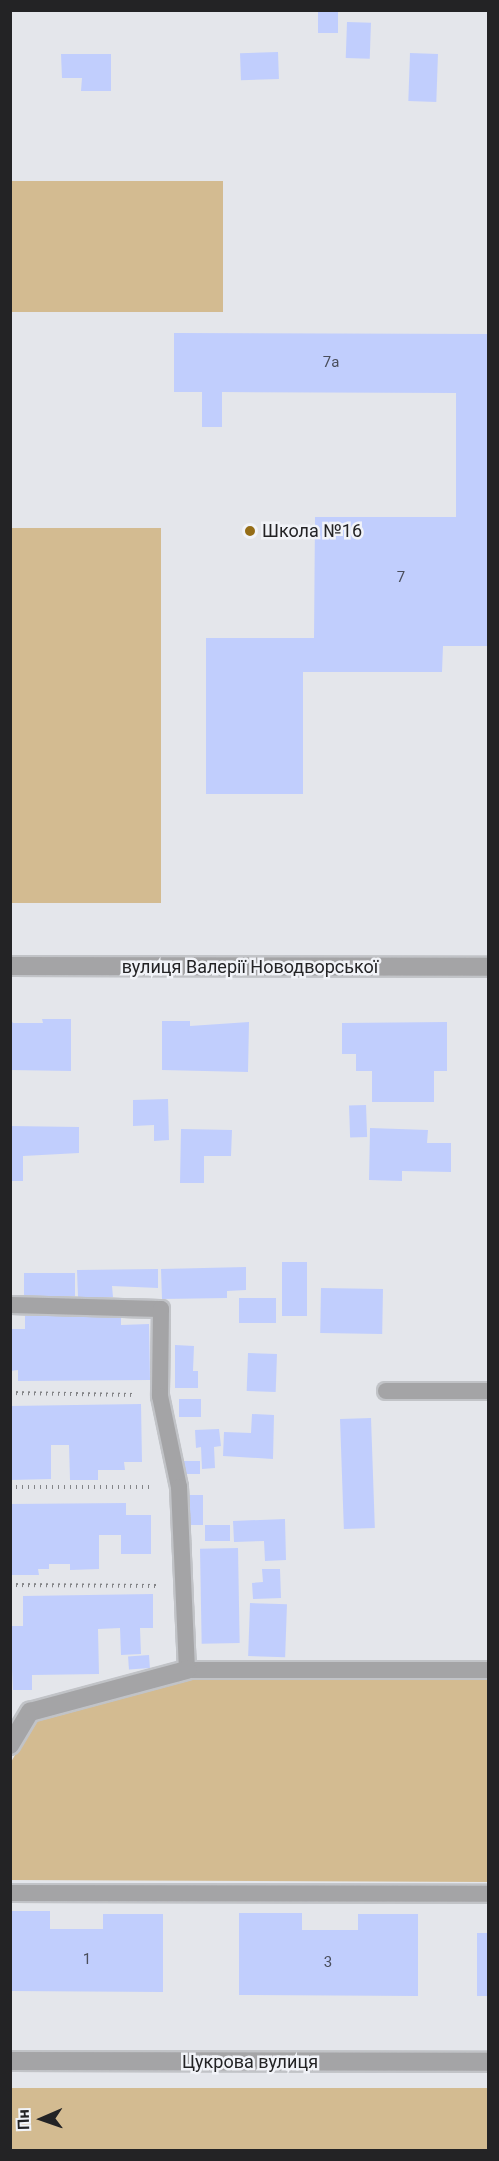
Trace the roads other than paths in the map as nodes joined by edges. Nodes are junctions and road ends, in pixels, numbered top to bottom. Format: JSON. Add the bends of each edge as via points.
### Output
{"nodes":[{"id":1,"x":10,"y":966,"type":"edge"},
{"id":2,"x":489,"y":967,"type":"edge"},
{"id":3,"x":10,"y":1305,"type":"edge"},
{"id":4,"x":386,"y":1391,"type":"dead end"},
{"id":5,"x":489,"y":1391,"type":"edge"},
{"id":6,"x":187,"y":1670,"type":"junction"},
{"id":7,"x":489,"y":1670,"type":"edge"},
{"id":8,"x":10,"y":1745,"type":"edge"},
{"id":9,"x":10,"y":1893,"type":"edge"},
{"id":10,"x":489,"y":1894,"type":"edge"},
{"id":11,"x":10,"y":2061,"type":"edge"},
{"id":12,"x":489,"y":2062,"type":"edge"}],
"edges":[{"from":1,"to":2,"type":"street","name":"вулиця Валерії Новодворської"},
{"from":3,"to":6,"type":"lane","via":[[161,1309],[160,1396],[179,1487]]},
{"from":4,"to":5,"type":"lane"},
{"from":6,"to":7,"type":"lane"},
{"from":6,"to":8,"type":"street","via":[[30,1712]]},
{"from":9,"to":10,"type":"lane"},
{"from":11,"to":12,"type":"street","name":"Цукрова вулиця"}]}
